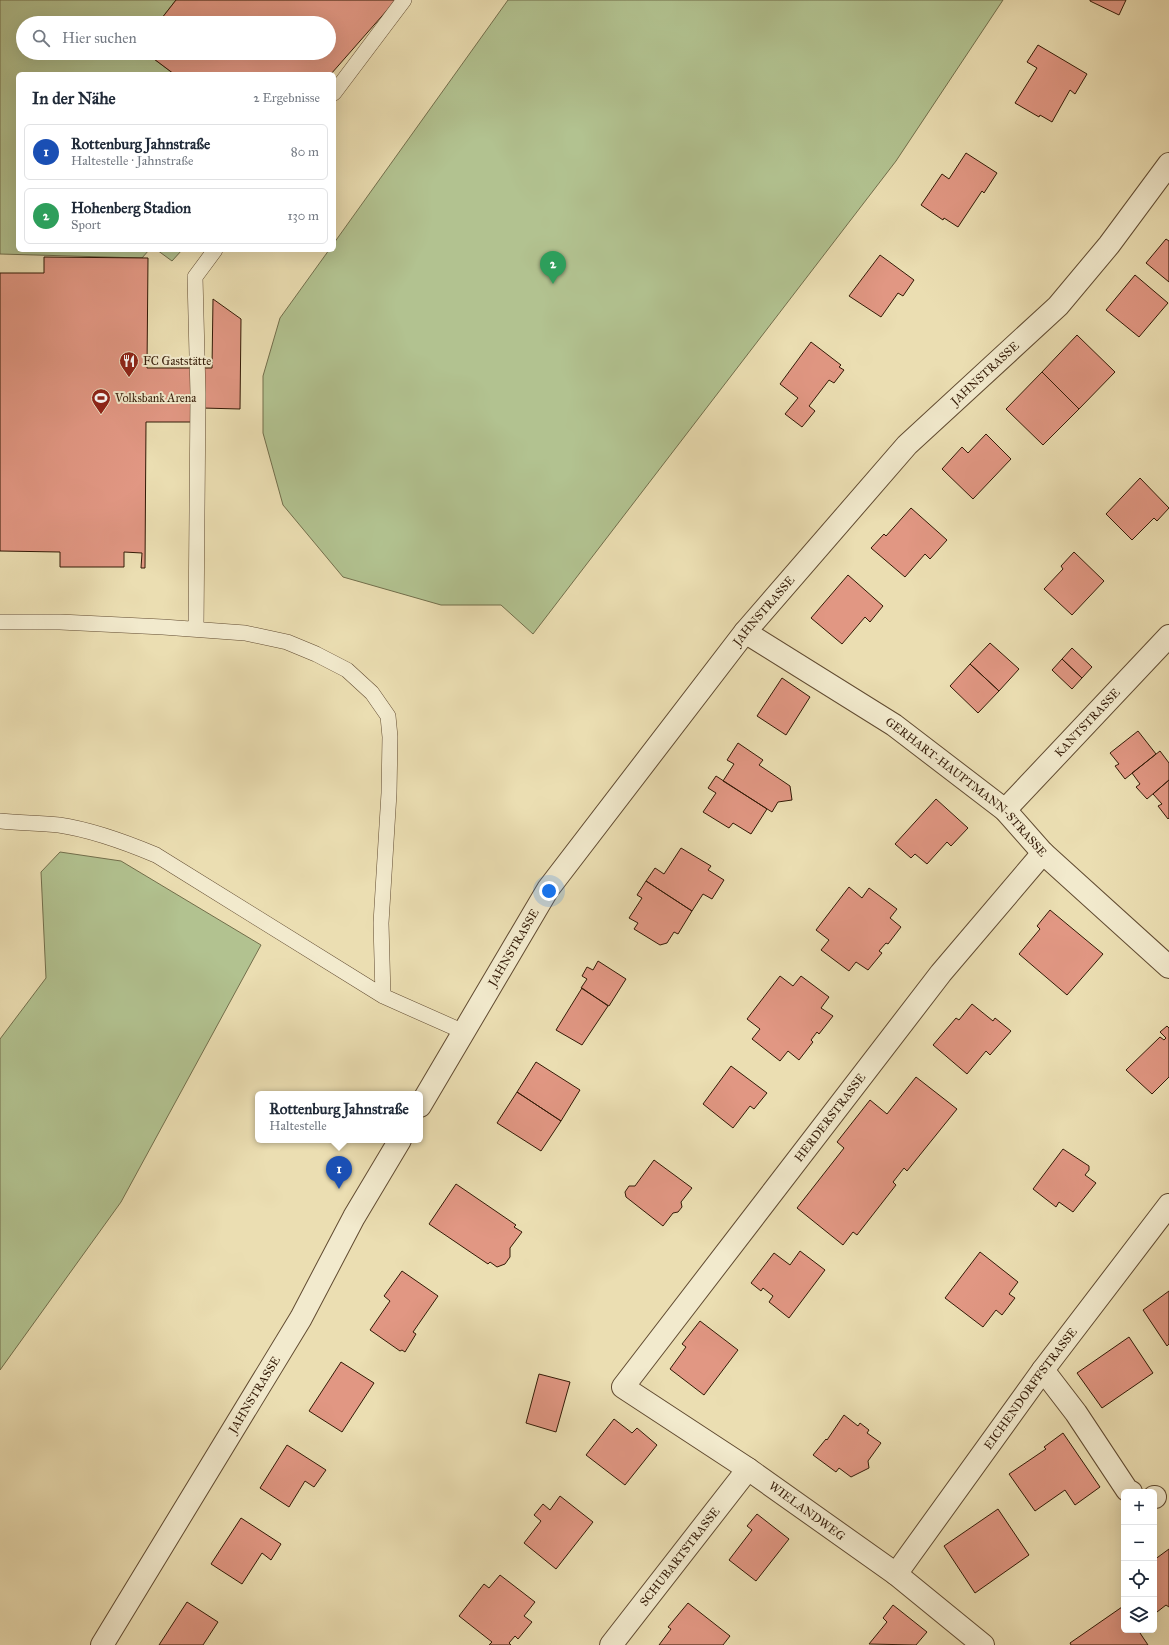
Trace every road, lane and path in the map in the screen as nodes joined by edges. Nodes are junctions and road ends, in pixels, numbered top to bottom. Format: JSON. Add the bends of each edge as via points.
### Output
{"nodes":[{"id":1,"x":404,"y":0,"type":"edge"},
{"id":2,"x":336,"y":90,"type":"edge"},
{"id":3,"x":1169,"y":164,"type":"edge"},
{"id":4,"x":214,"y":252,"type":"edge"},
{"id":5,"x":0,"y":622,"type":"edge"},
{"id":6,"x":196,"y":629,"type":"junction"},
{"id":7,"x":745,"y":632,"type":"junction"},
{"id":8,"x":1169,"y":636,"type":"edge"},
{"id":9,"x":1005,"y":810,"type":"junction"},
{"id":10,"x":0,"y":821,"type":"edge"},
{"id":11,"x":1043,"y":853,"type":"junction"},
{"id":12,"x":1169,"y":967,"type":"edge"},
{"id":13,"x":383,"y":996,"type":"junction"},
{"id":14,"x":464,"y":1032,"type":"junction"},
{"id":15,"x":423,"y":1101,"type":"edge"},
{"id":16,"x":398,"y":1143,"type":"edge"},
{"id":17,"x":1169,"y":1205,"type":"edge"},
{"id":18,"x":1043,"y":1370,"type":"junction"},
{"id":19,"x":623,"y":1388,"type":"joint"},
{"id":20,"x":748,"y":1469,"type":"junction"},
{"id":21,"x":1126,"y":1489,"type":"edge"},
{"id":22,"x":896,"y":1574,"type":"junction"},
{"id":23,"x":102,"y":1645,"type":"edge"},
{"id":24,"x":611,"y":1645,"type":"edge"},
{"id":25,"x":983,"y":1645,"type":"edge"}],
"edges":[{"from":1,"to":2,"type":"lane"},
{"from":3,"to":7,"type":"street","name":"JAHNSTRASSE","via":[[1109,245],[1058,306],[907,446]]},
{"from":4,"to":6,"type":"lane","via":[[195,277],[198,394]]},
{"from":5,"to":6,"type":"lane","via":[[60,622]]},
{"from":6,"to":13,"type":"lane","via":[[245,633],[287,642],[316,654],[347,670],[372,693],[388,716],[389,793],[381,923]]},
{"from":7,"to":9,"type":"street","name":"GERHART-HAUPTMANN-STRASSE","via":[[894,726]]},
{"from":7,"to":14,"type":"street","name":"JAHNSTRASSE","via":[[548,889]]},
{"from":8,"to":9,"type":"street","name":"KANTSTRASSE"},
{"from":9,"to":11,"type":"street","name":"GERHART-HAUPTMANN-STRASSE"},
{"from":10,"to":13,"type":"lane","via":[[60,825],[130,844],[156,855]]},
{"from":11,"to":12,"type":"street","name":"GERHART-HAUPTMANN-STRASSE"},
{"from":11,"to":19,"type":"street","name":"HERDERSTRASSE","via":[[941,973]]},
{"from":13,"to":14,"type":"lane"},
{"from":14,"to":15,"type":"street","name":"JAHNSTRASSE"},
{"from":16,"to":23,"type":"street","name":"JAHNSTRASSE","via":[[354,1217],[301,1318]]},
{"from":17,"to":18,"type":"street","name":"EICHENDORFFSTRASSE"},
{"from":18,"to":21,"type":"street","via":[[1076,1413]]},
{"from":18,"to":22,"type":"street","name":"EICHENDORFFSTRASSE"},
{"from":19,"to":20,"type":"street","name":"WIELANDWEG"},
{"from":20,"to":22,"type":"street","name":"WIELANDWEG"},
{"from":20,"to":24,"type":"street","name":"SCHUBARTSTRASSE"},
{"from":22,"to":25,"type":"street","name":"WIELANDWEG"}]}
